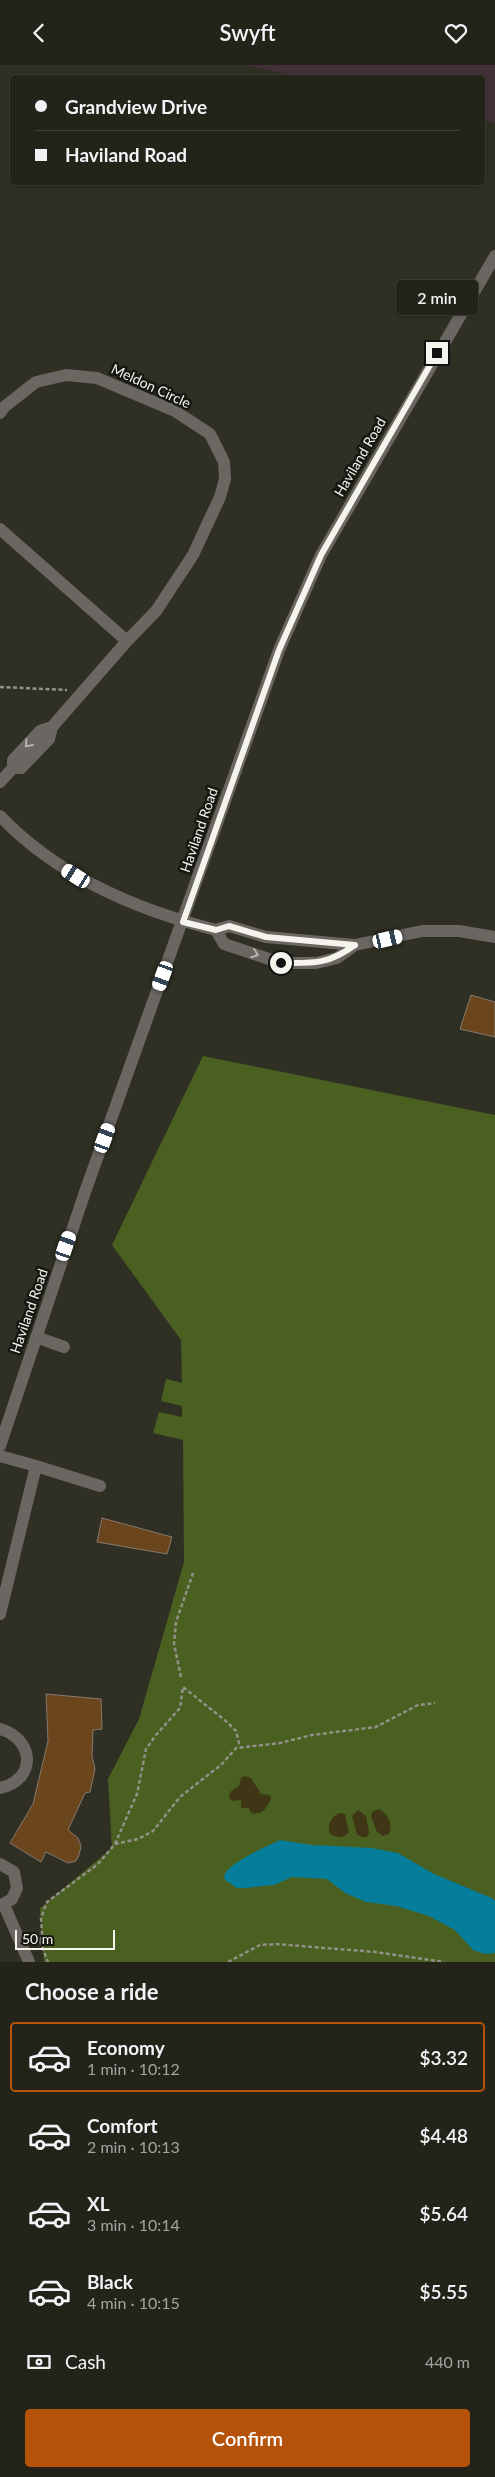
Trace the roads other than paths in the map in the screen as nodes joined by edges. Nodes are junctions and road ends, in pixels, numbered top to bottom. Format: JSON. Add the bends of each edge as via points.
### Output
{"nodes":[{"id":1,"x":495,"y":256,"type":"edge"},
{"id":2,"x":0,"y":413,"type":"edge"},
{"id":3,"x":0,"y":529,"type":"edge"},
{"id":4,"x":127,"y":641,"type":"junction"},
{"id":5,"x":0,"y":782,"type":"edge"},
{"id":6,"x":0,"y":816,"type":"edge"},
{"id":7,"x":183,"y":922,"type":"junction"},
{"id":8,"x":216,"y":930,"type":"junction"},
{"id":9,"x":495,"y":937,"type":"edge"},
{"id":10,"x":355,"y":945,"type":"junction"},
{"id":11,"x":36,"y":1337,"type":"junction"},
{"id":12,"x":64,"y":1347,"type":"dead end"},
{"id":13,"x":0,"y":1446,"type":"edge"},
{"id":14,"x":0,"y":1456,"type":"edge"},
{"id":15,"x":36,"y":1466,"type":"junction"},
{"id":16,"x":100,"y":1486,"type":"dead end"},
{"id":17,"x":0,"y":1614,"type":"edge"},
{"id":18,"x":0,"y":1729,"type":"edge"},
{"id":19,"x":0,"y":1788,"type":"edge"},
{"id":20,"x":0,"y":1864,"type":"edge"},
{"id":21,"x":2,"y":1905,"type":"edge"},
{"id":22,"x":29,"y":1962,"type":"edge"}],
"edges":[{"from":1,"to":7,"type":"street","name":"Haviland Road","via":[[321,555],[279,650]]},
{"from":2,"to":4,"type":"street","name":"Meldon Circle","via":[[36,382],[66,375],[97,378],[175,411],[210,434],[224,462],[225,479],[213,514],[193,555],[156,611]]},
{"from":3,"to":4,"type":"street"},
{"from":4,"to":5,"type":"street","name":"Meldon Circle","via":[[52,727],[40,731],[13,760],[13,768]]},
{"from":6,"to":7,"type":"street","via":[[20,837],[51,861],[88,884]]},
{"from":7,"to":8,"type":"street"},
{"from":7,"to":11,"type":"street","name":"Haviland Road"},
{"from":8,"to":10,"type":"street","via":[[229,926],[266,937]]},
{"from":8,"to":10,"type":"street","one_way":true,"via":[[224,944],[281,963],[316,963],[337,958]]},
{"from":9,"to":10,"type":"street","via":[[459,931],[422,931]]},
{"from":11,"to":12,"type":"street"},
{"from":11,"to":13,"type":"street","name":"Haviland Road"},
{"from":14,"to":15,"type":"street"},
{"from":15,"to":16,"type":"street"},
{"from":15,"to":17,"type":"street"},
{"from":18,"to":19,"type":"street","via":[[15,1735],[22,1743],[27,1759],[19,1779]]},
{"from":20,"to":21,"type":"street","via":[[14,1873],[18,1883],[12,1899]]},
{"from":21,"to":22,"type":"street"}]}
